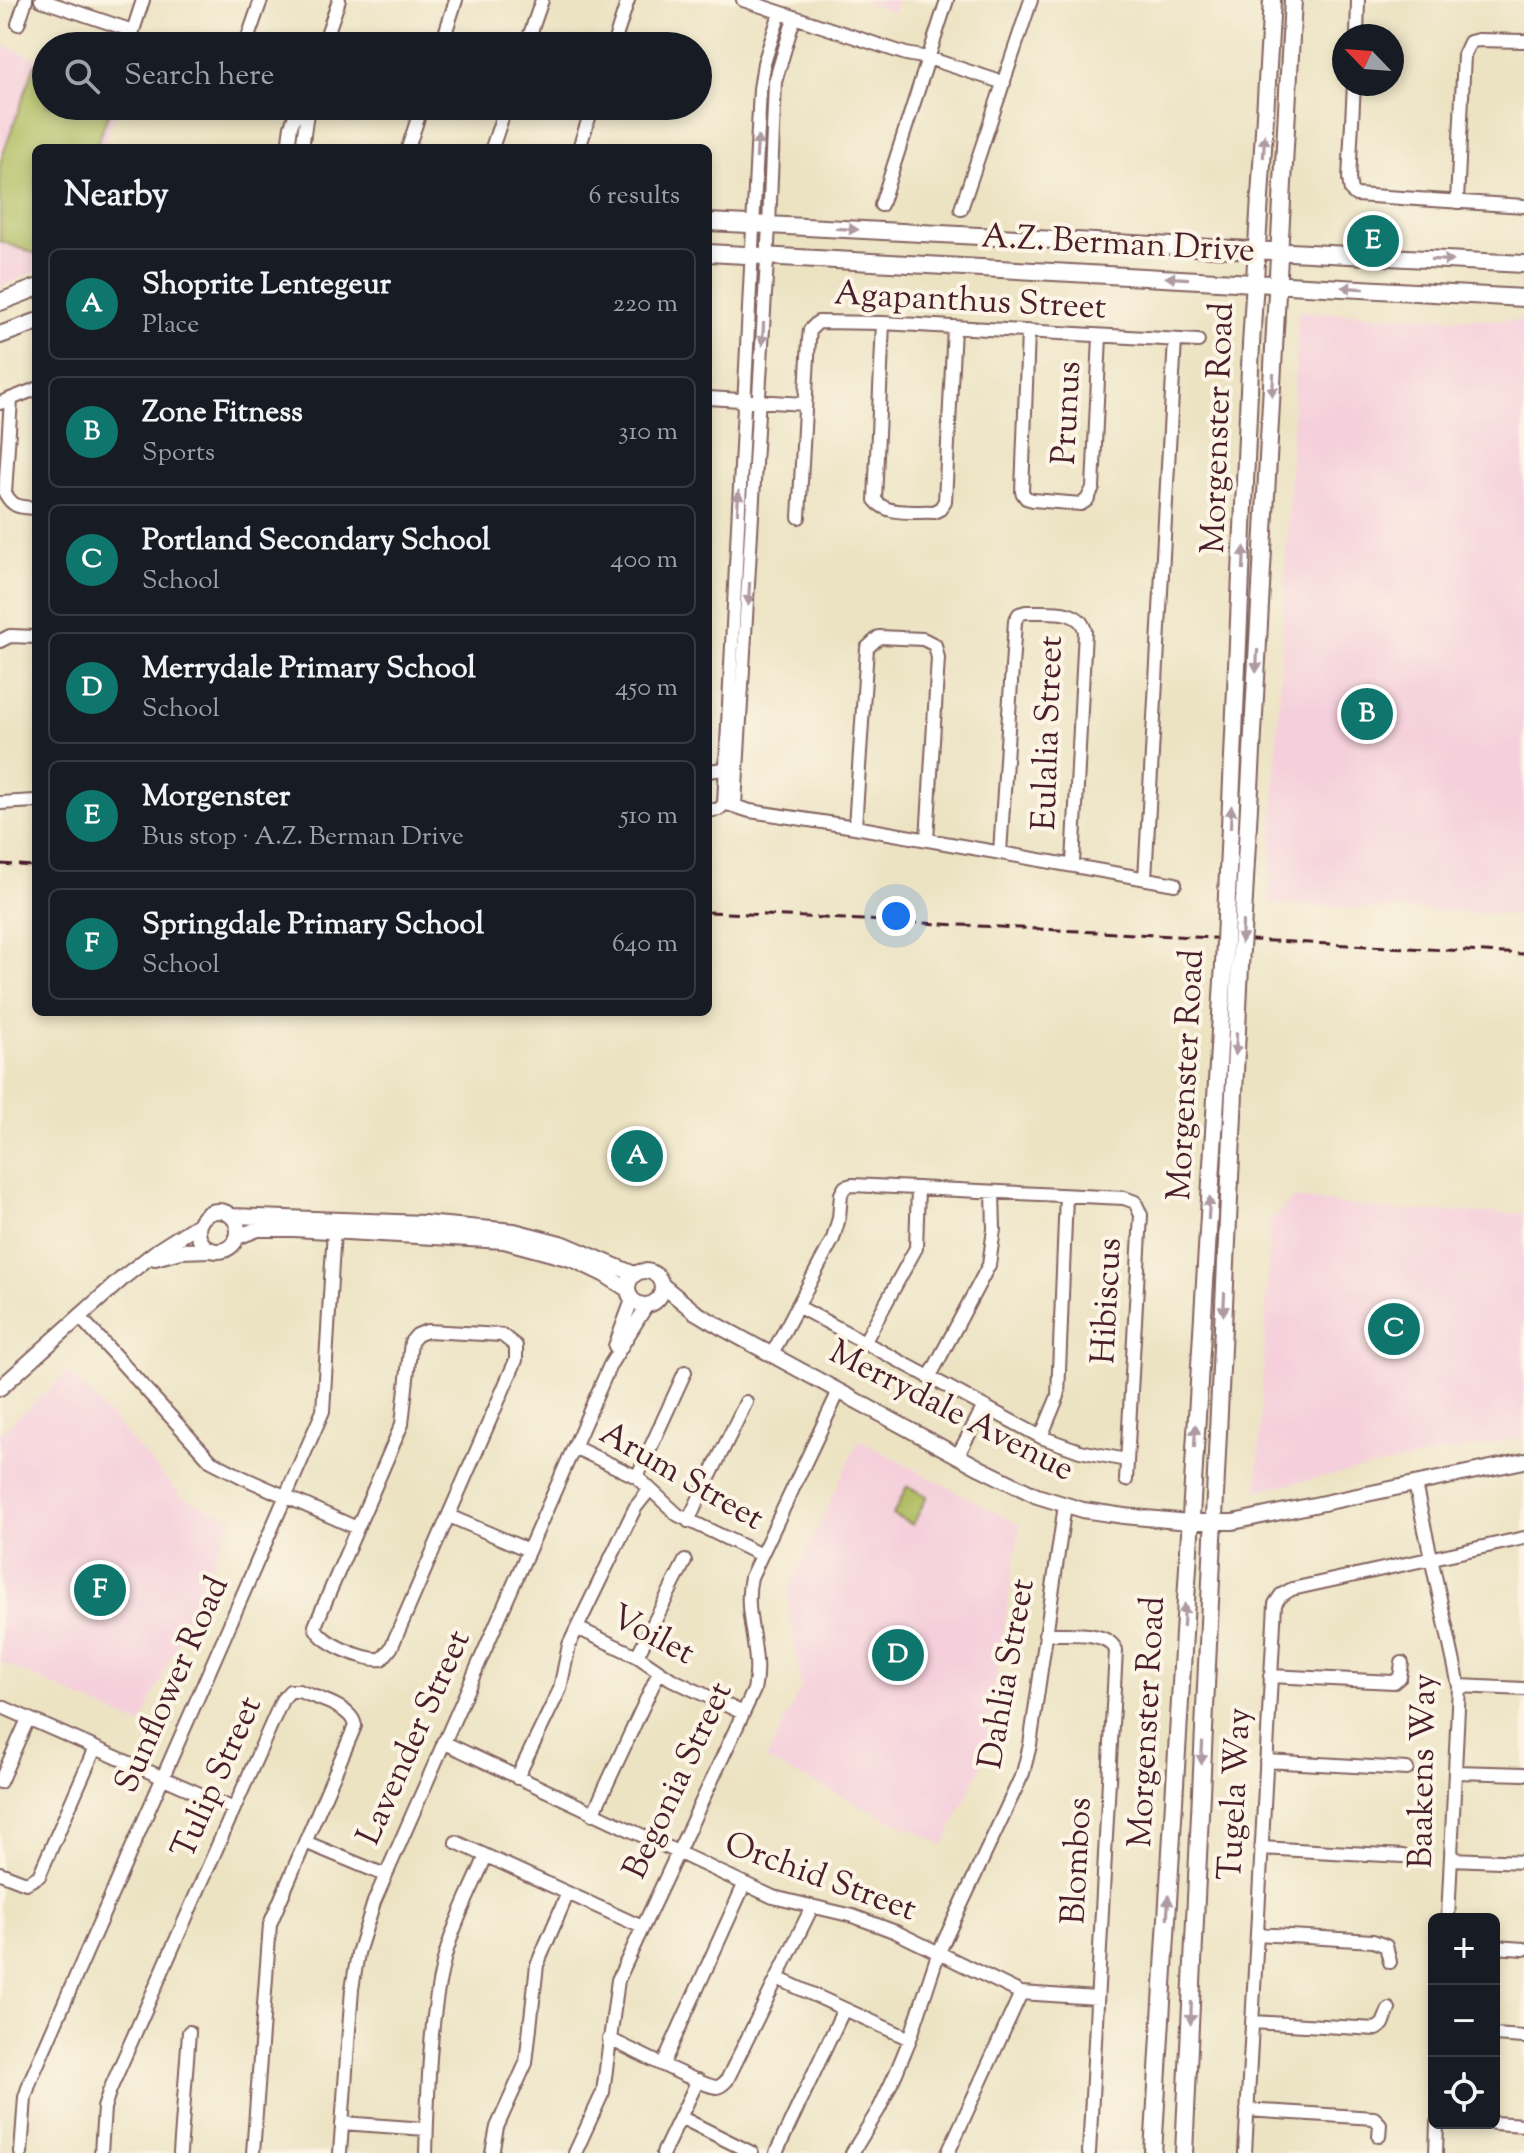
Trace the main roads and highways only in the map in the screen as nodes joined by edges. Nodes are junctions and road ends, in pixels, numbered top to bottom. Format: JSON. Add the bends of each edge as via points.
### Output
{"nodes":[{"id":1,"x":1272,"y":0,"type":"edge"},
{"id":2,"x":1293,"y":0,"type":"edge"},
{"id":3,"x":712,"y":222,"type":"edge"},
{"id":4,"x":1257,"y":250,"type":"junction"},
{"id":5,"x":1280,"y":252,"type":"junction"},
{"id":6,"x":712,"y":253,"type":"edge"},
{"id":7,"x":1524,"y":264,"type":"edge"},
{"id":8,"x":1255,"y":282,"type":"junction"},
{"id":9,"x":1278,"y":283,"type":"junction"},
{"id":10,"x":32,"y":290,"type":"edge"},
{"id":11,"x":1524,"y":298,"type":"edge"},
{"id":12,"x":0,"y":302,"type":"edge"},
{"id":13,"x":32,"y":323,"type":"edge"},
{"id":14,"x":0,"y":335,"type":"edge"},
{"id":15,"x":1236,"y":896,"type":"junction"},
{"id":16,"x":1232,"y":965,"type":"junction"},
{"id":17,"x":1153,"y":2153,"type":"edge"},
{"id":18,"x":1184,"y":2153,"type":"edge"}],
"edges":[{"from":4,"to":1,"type":"main road","name":"Morgenster Road","one_way":true},
{"from":2,"to":5,"type":"main road","name":"Morgenster Road"},
{"from":3,"to":4,"type":"main road","name":"A.Z. Berman Drive","one_way":true},
{"from":4,"to":5,"type":"main road","name":"A.Z. Berman Drive"},
{"from":4,"to":8,"type":"main road","name":"Morgenster Road"},
{"from":5,"to":7,"type":"main road","name":"A.Z. Berman Drive","one_way":true},
{"from":5,"to":9,"type":"main road","name":"Morgenster Road"},
{"from":8,"to":6,"type":"main road","name":"A.Z. Berman Drive","one_way":true},
{"from":8,"to":9,"type":"main road","name":"A.Z. Berman Drive"},
{"from":15,"to":8,"type":"main road","name":"Morgenster Road","one_way":true},
{"from":11,"to":9,"type":"main road","name":"A.Z. Berman Drive","one_way":true},
{"from":9,"to":15,"type":"main road","name":"Morgenster Road","one_way":true},
{"from":10,"to":12,"type":"main road"},
{"from":13,"to":14,"type":"main road"},
{"from":15,"to":16,"type":"main road","name":"Morgenster Road","bridge":true},
{"from":17,"to":16,"type":"main road","name":"Morgenster Road","one_way":true,"via":[[1189,1522]]},
{"from":16,"to":18,"type":"main road","name":"Morgenster Road","one_way":true,"via":[[1214,1523]]}]}
